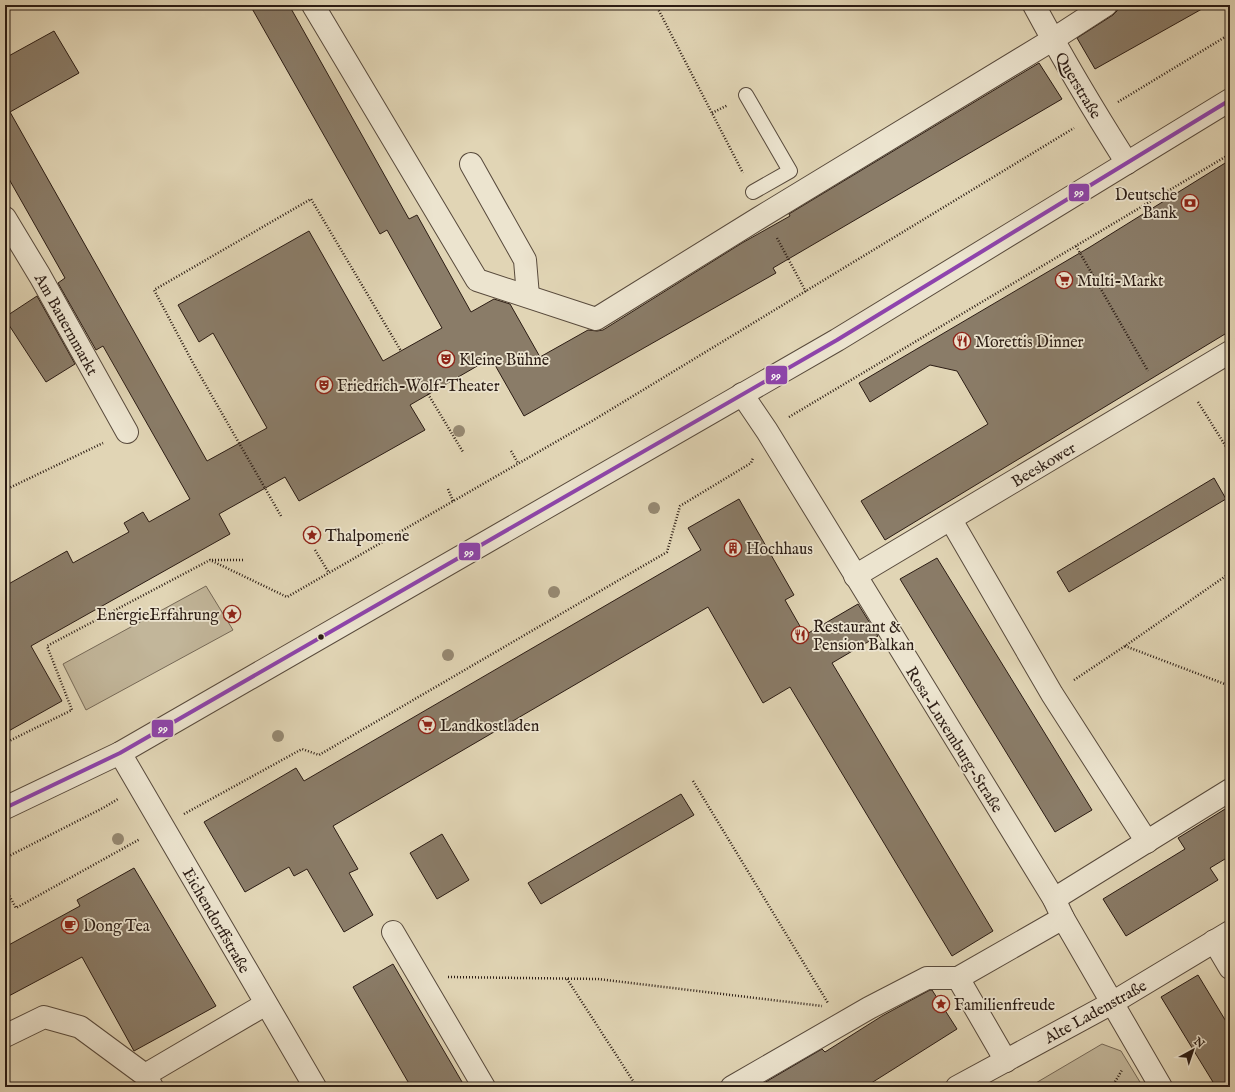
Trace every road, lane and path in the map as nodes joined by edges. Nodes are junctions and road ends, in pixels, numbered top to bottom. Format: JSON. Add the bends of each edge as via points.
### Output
{"nodes":[{"id":1,"x":313,"y":5,"type":"edge"},
{"id":2,"x":656,"y":5,"type":"edge"},
{"id":3,"x":1034,"y":5,"type":"edge"},
{"id":4,"x":1106,"y":5,"type":"edge"},
{"id":5,"x":1230,"y":34,"type":"edge"},
{"id":6,"x":1052,"y":40,"type":"junction"},
{"id":7,"x":746,"y":95,"type":"dead end"},
{"id":8,"x":1230,"y":100,"type":"edge"},
{"id":9,"x":1096,"y":115,"type":"junction"},
{"id":10,"x":1230,"y":154,"type":"edge"},
{"id":11,"x":1126,"y":163,"type":"junction"},
{"id":12,"x":472,"y":164,"type":"dead end"},
{"id":13,"x":753,"y":192,"type":"joint"},
{"id":14,"x":764,"y":214,"type":"junction"},
{"id":15,"x":5,"y":218,"type":"edge"},
{"id":16,"x":1076,"y":246,"type":"junction"},
{"id":17,"x":806,"y":292,"type":"junction"},
{"id":18,"x":528,"y":296,"type":"junction"},
{"id":19,"x":401,"y":351,"type":"dead end"},
{"id":20,"x":1230,"y":352,"type":"edge"},
{"id":21,"x":1183,"y":379,"type":"junction"},
{"id":22,"x":1160,"y":393,"type":"junction"},
{"id":23,"x":428,"y":394,"type":"dead end"},
{"id":24,"x":742,"y":394,"type":"junction"},
{"id":25,"x":767,"y":431,"type":"junction"},
{"id":26,"x":127,"y":432,"type":"joint"},
{"id":27,"x":511,"y":451,"type":"dead end"},
{"id":28,"x":463,"y":452,"type":"dead end"},
{"id":29,"x":1230,"y":453,"type":"edge"},
{"id":30,"x":518,"y":463,"type":"junction"},
{"id":31,"x":448,"y":489,"type":"dead end"},
{"id":32,"x":5,"y":490,"type":"edge"},
{"id":33,"x":453,"y":501,"type":"junction"},
{"id":34,"x":281,"y":516,"type":"dead end"},
{"id":35,"x":951,"y":520,"type":"junction"},
{"id":36,"x":315,"y":550,"type":"dead end"},
{"id":37,"x":210,"y":560,"type":"junction"},
{"id":38,"x":245,"y":560,"type":"dead end"},
{"id":39,"x":329,"y":573,"type":"junction"},
{"id":40,"x":1230,"y":573,"type":"edge"},
{"id":41,"x":855,"y":576,"type":"junction"},
{"id":42,"x":1125,"y":646,"type":"junction"},
{"id":43,"x":1230,"y":686,"type":"edge"},
{"id":44,"x":1052,"y":694,"type":"junction"},
{"id":45,"x":5,"y":743,"type":"edge"},
{"id":46,"x":120,"y":753,"type":"junction"},
{"id":47,"x":693,"y":781,"type":"dead end"},
{"id":48,"x":139,"y":787,"type":"junction"},
{"id":49,"x":1230,"y":790,"type":"edge"},
{"id":50,"x":5,"y":808,"type":"edge"},
{"id":51,"x":162,"y":826,"type":"junction"},
{"id":52,"x":1147,"y":842,"type":"junction"},
{"id":53,"x":5,"y":858,"type":"edge"},
{"id":54,"x":5,"y":888,"type":"edge"},
{"id":55,"x":1054,"y":899,"type":"junction"},
{"id":56,"x":1063,"y":918,"type":"junction"},
{"id":57,"x":394,"y":932,"type":"dead end"},
{"id":58,"x":1222,"y":936,"type":"edge"},
{"id":59,"x":1230,"y":968,"type":"edge"},
{"id":60,"x":420,"y":977,"type":"junction"},
{"id":61,"x":567,"y":978,"type":"junction"},
{"id":62,"x":958,"y":978,"type":"junction"},
{"id":63,"x":1112,"y":1003,"type":"junction"},
{"id":64,"x":266,"y":1004,"type":"junction"},
{"id":65,"x":5,"y":1036,"type":"edge"},
{"id":66,"x":1006,"y":1061,"type":"junction"},
{"id":67,"x":149,"y":1081,"type":"edge"},
{"id":68,"x":315,"y":1087,"type":"edge"},
{"id":69,"x":484,"y":1087,"type":"edge"},
{"id":70,"x":637,"y":1087,"type":"edge"},
{"id":71,"x":732,"y":1087,"type":"edge"},
{"id":72,"x":957,"y":1087,"type":"edge"},
{"id":73,"x":1161,"y":1087,"type":"edge"}],
"edges":[{"from":1,"to":18,"type":"street","via":[[477,280]]},
{"from":2,"to":13,"type":"path"},
{"from":3,"to":6,"type":"street","name":"Querstraße"},
{"from":4,"to":6,"type":"street"},
{"from":5,"to":9,"type":"path"},
{"from":6,"to":9,"type":"street","name":"Querstraße"},
{"from":6,"to":14,"type":"street"},
{"from":7,"to":13,"type":"lane","via":[[790,171]]},
{"from":8,"to":11,"type":"street"},
{"from":9,"to":11,"type":"street","name":"Querstraße"},
{"from":9,"to":17,"type":"path"},
{"from":10,"to":16,"type":"path"},
{"from":11,"to":24,"type":"street","via":[[837,340]]},
{"from":12,"to":18,"type":"street","via":[[524,260]]},
{"from":14,"to":17,"type":"path"},
{"from":14,"to":18,"type":"street","via":[[596,318]]},
{"from":15,"to":26,"type":"street","name":"Am Bauernmarkt"},
{"from":16,"to":22,"type":"path"},
{"from":16,"to":25,"type":"path"},
{"from":17,"to":30,"type":"path"},
{"from":19,"to":34,"type":"path","via":[[311,199],[154,290]]},
{"from":20,"to":21,"type":"street","name":"Beeskower"},
{"from":21,"to":22,"type":"street","name":"Beeskower"},
{"from":21,"to":29,"type":"path"},
{"from":22,"to":35,"type":"street","name":"Beeskower"},
{"from":23,"to":28,"type":"path"},
{"from":24,"to":25,"type":"street","name":"Rosa-Luxemburg-Straße"},
{"from":24,"to":46,"type":"street"},
{"from":25,"to":41,"type":"street","name":"Rosa-Luxemburg-Straße"},
{"from":25,"to":51,"type":"path","via":[[751,463],[680,506],[667,552],[318,755],[302,749]]},
{"from":26,"to":32,"type":"path"},
{"from":27,"to":30,"type":"path"},
{"from":30,"to":33,"type":"path"},
{"from":31,"to":33,"type":"path"},
{"from":33,"to":39,"type":"path"},
{"from":35,"to":41,"type":"street","name":"Beeskower"},
{"from":35,"to":44,"type":"street"},
{"from":36,"to":39,"type":"path"},
{"from":37,"to":38,"type":"path"},
{"from":37,"to":39,"type":"path","via":[[287,597]]},
{"from":37,"to":45,"type":"path","via":[[47,646],[72,710]]},
{"from":40,"to":42,"type":"path"},
{"from":41,"to":55,"type":"street","name":"Rosa-Luxemburg-Straße"},
{"from":42,"to":43,"type":"path"},
{"from":42,"to":44,"type":"path"},
{"from":44,"to":52,"type":"street"},
{"from":46,"to":48,"type":"street","name":"Eichendorffstraße"},
{"from":46,"to":50,"type":"street"},
{"from":47,"to":61,"type":"path","via":[[831,1007],[598,979]]},
{"from":48,"to":51,"type":"street","name":"Eichendorffstraße"},
{"from":48,"to":53,"type":"path"},
{"from":49,"to":52,"type":"street"},
{"from":51,"to":54,"type":"path","via":[[16,908]]},
{"from":51,"to":64,"type":"street","name":"Eichendorffstraße"},
{"from":52,"to":55,"type":"street"},
{"from":55,"to":56,"type":"street","name":"Rosa-Luxemburg-Straße"},
{"from":56,"to":62,"type":"street"},
{"from":56,"to":63,"type":"street","name":"Rosa-Luxemburg-Straße"},
{"from":57,"to":60,"type":"street"},
{"from":58,"to":59,"type":"street"},
{"from":58,"to":63,"type":"street","name":"Alte Ladenstraße"},
{"from":60,"to":61,"type":"path"},
{"from":60,"to":69,"type":"street"},
{"from":61,"to":70,"type":"path"},
{"from":62,"to":66,"type":"street"},
{"from":62,"to":71,"type":"street","via":[[927,978],[869,1008]]},
{"from":63,"to":66,"type":"street","name":"Alte Ladenstraße"},
{"from":63,"to":73,"type":"street","name":"Rosa-Luxemburg-Straße"},
{"from":64,"to":67,"type":"street"},
{"from":64,"to":68,"type":"street","name":"Eichendorffstraße"},
{"from":65,"to":67,"type":"street","via":[[44,1017],[80,1027]]},
{"from":66,"to":72,"type":"street","name":"Alte Ladenstraße"}]}
